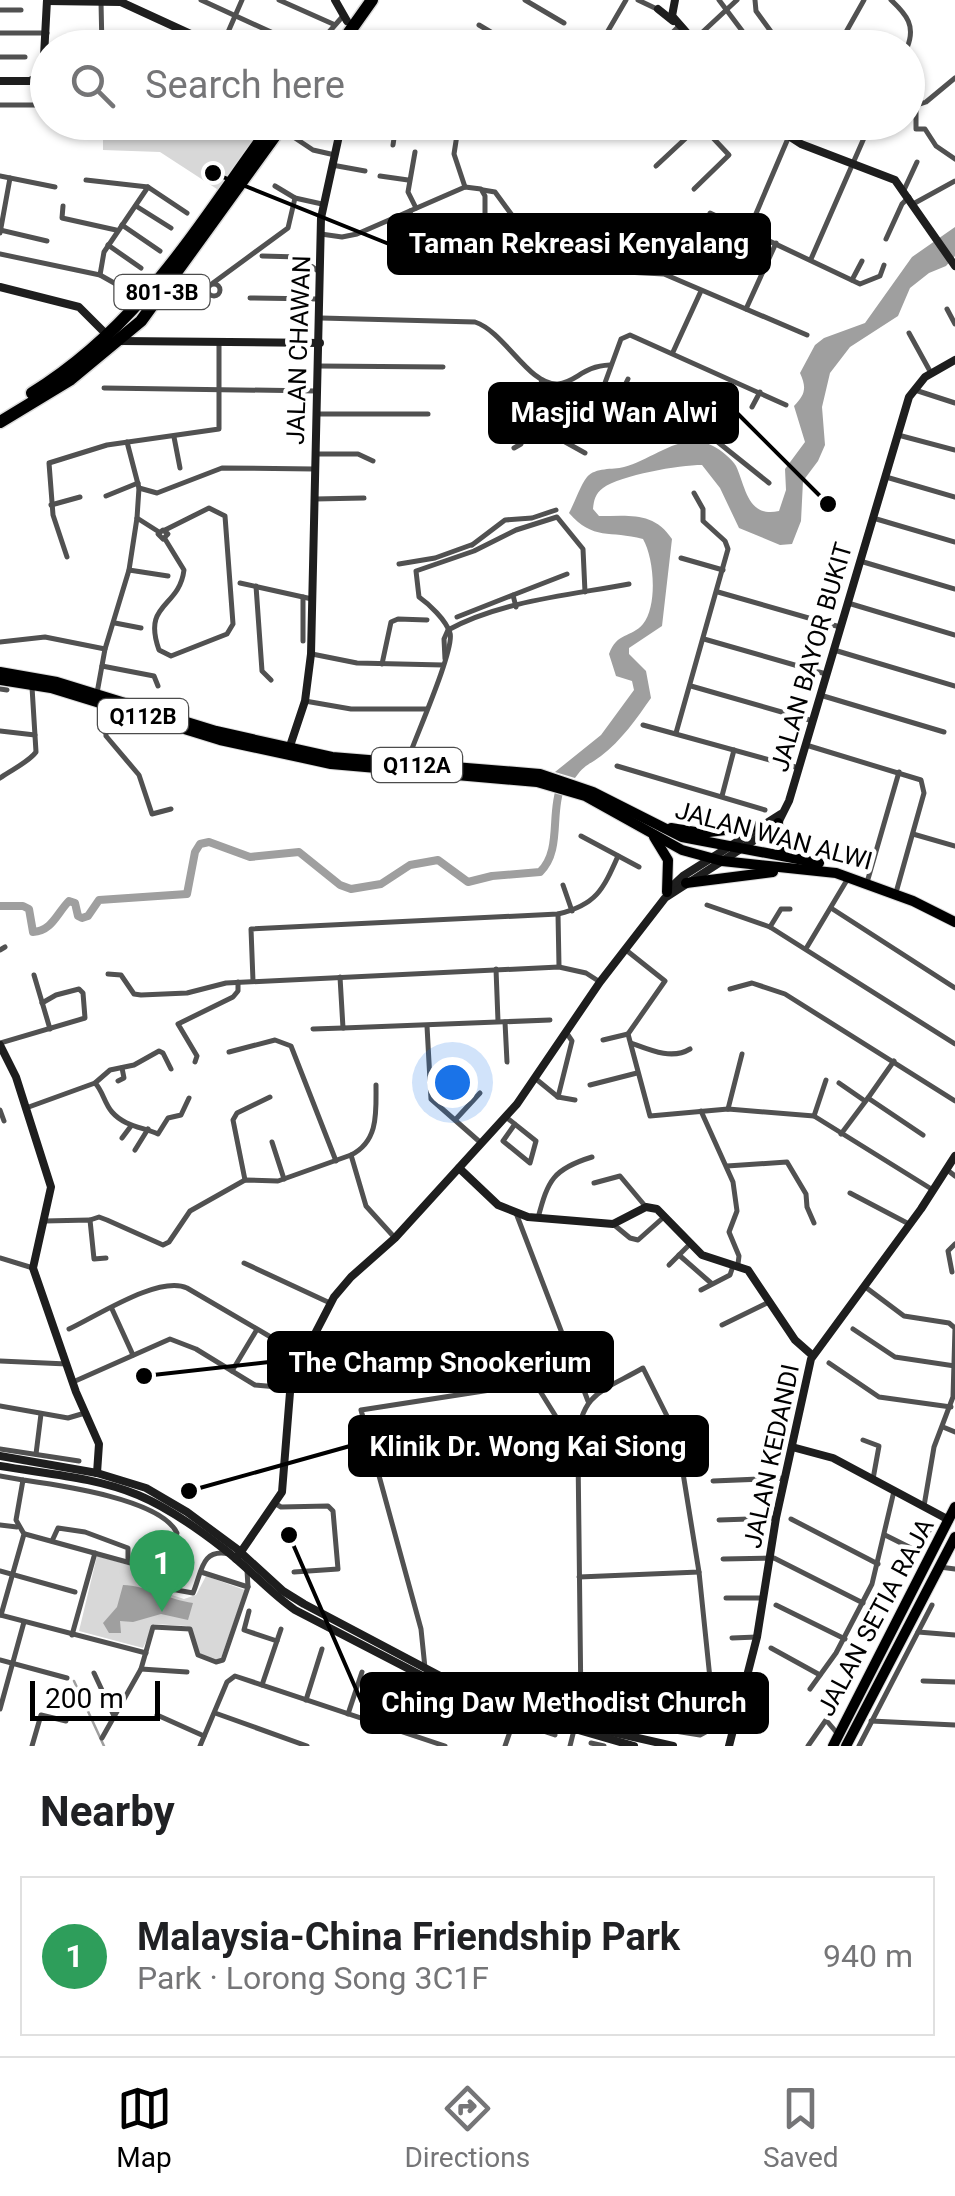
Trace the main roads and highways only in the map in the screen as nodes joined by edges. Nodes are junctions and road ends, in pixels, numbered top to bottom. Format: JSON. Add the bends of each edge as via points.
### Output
{"nodes":[{"id":1,"x":362,"y":4,"type":"edge"},
{"id":2,"x":346,"y":30,"type":"edge"},
{"id":3,"x":261,"y":140,"type":"edge"},
{"id":4,"x":278,"y":140,"type":"edge"},
{"id":5,"x":114,"y":338,"type":"junction"},
{"id":6,"x":0,"y":413,"type":"edge"},
{"id":7,"x":0,"y":422,"type":"edge"},
{"id":8,"x":0,"y":672,"type":"edge"},
{"id":9,"x":2,"y":686,"type":"edge"},
{"id":10,"x":101,"y":698,"type":"junction"},
{"id":11,"x":291,"y":752,"type":"junction"},
{"id":12,"x":538,"y":778,"type":"junction"},
{"id":13,"x":781,"y":818,"type":"road end"},
{"id":14,"x":766,"y":825,"type":"road end"},
{"id":15,"x":652,"y":828,"type":"junction"},
{"id":16,"x":807,"y":861,"type":"junction"},
{"id":17,"x":789,"y":868,"type":"junction"},
{"id":18,"x":686,"y":883,"type":"road end"},
{"id":19,"x":666,"y":895,"type":"road end"},
{"id":20,"x":955,"y":919,"type":"edge"},
{"id":21,"x":955,"y":1508,"type":"edge"},
{"id":22,"x":952,"y":1520,"type":"edge"},
{"id":23,"x":955,"y":1537,"type":"edge"},
{"id":24,"x":940,"y":1567,"type":"junction"},
{"id":25,"x":910,"y":1596,"type":"junction"},
{"id":26,"x":834,"y":1740,"type":"edge"},
{"id":27,"x":846,"y":1746,"type":"edge"}],
"edges":[{"from":1,"to":2,"type":"highway"},
{"from":3,"to":5,"type":"highway"},
{"from":4,"to":5,"type":"highway","number":"801-3B","via":[[141,321]]},
{"from":5,"to":6,"type":"highway"},
{"from":5,"to":7,"type":"highway","number":"801-3B","via":[[71,379]]},
{"from":8,"to":10,"type":"main road","name":"JALAN WAN ALWI"},
{"from":9,"to":10,"type":"main road","name":"JALAN WAN ALWI","number":"Q112B","via":[[32,684]]},
{"from":10,"to":11,"type":"main road","name":"JALAN WAN ALWI","number":"Q112B","via":[[203,735]]},
{"from":11,"to":12,"type":"main road","name":"JALAN WAN ALWI","number":"Q112A"},
{"from":11,"to":12,"type":"main road","name":"JALAN WAN ALWI","number":"Q112B","via":[[365,769]]},
{"from":12,"to":15,"type":"main road","name":"JALAN WAN ALWI","number":"Q112B"},
{"from":13,"to":16,"type":"main road","via":[[781,849]]},
{"from":14,"to":15,"type":"main road","via":[[701,833]]},
{"from":15,"to":16,"type":"main road","name":"JALAN WAN ALWI"},
{"from":15,"to":17,"type":"main road","name":"JALAN WAN ALWI","via":[[682,850],[716,860]]},
{"from":15,"to":19,"type":"main road","via":[[668,860]]},
{"from":16,"to":20,"type":"main road","name":"JALAN WAN ALWI","via":[[897,889]]},
{"from":17,"to":18,"type":"main road"},
{"from":17,"to":20,"type":"main road","name":"JALAN WAN ALWI","via":[[820,869]]},
{"from":21,"to":22,"type":"main road","name":"JALAN SETIA RAJA"},
{"from":22,"to":25,"type":"main road","name":"JALAN SETIA RAJA"},
{"from":23,"to":24,"type":"main road","name":"JALAN SETIA RAJA"},
{"from":24,"to":25,"type":"main road","via":[[929,1568]]},
{"from":24,"to":27,"type":"main road","name":"JALAN SETIA RAJA"},
{"from":25,"to":26,"type":"main road","name":"JALAN SETIA RAJA"}]}
